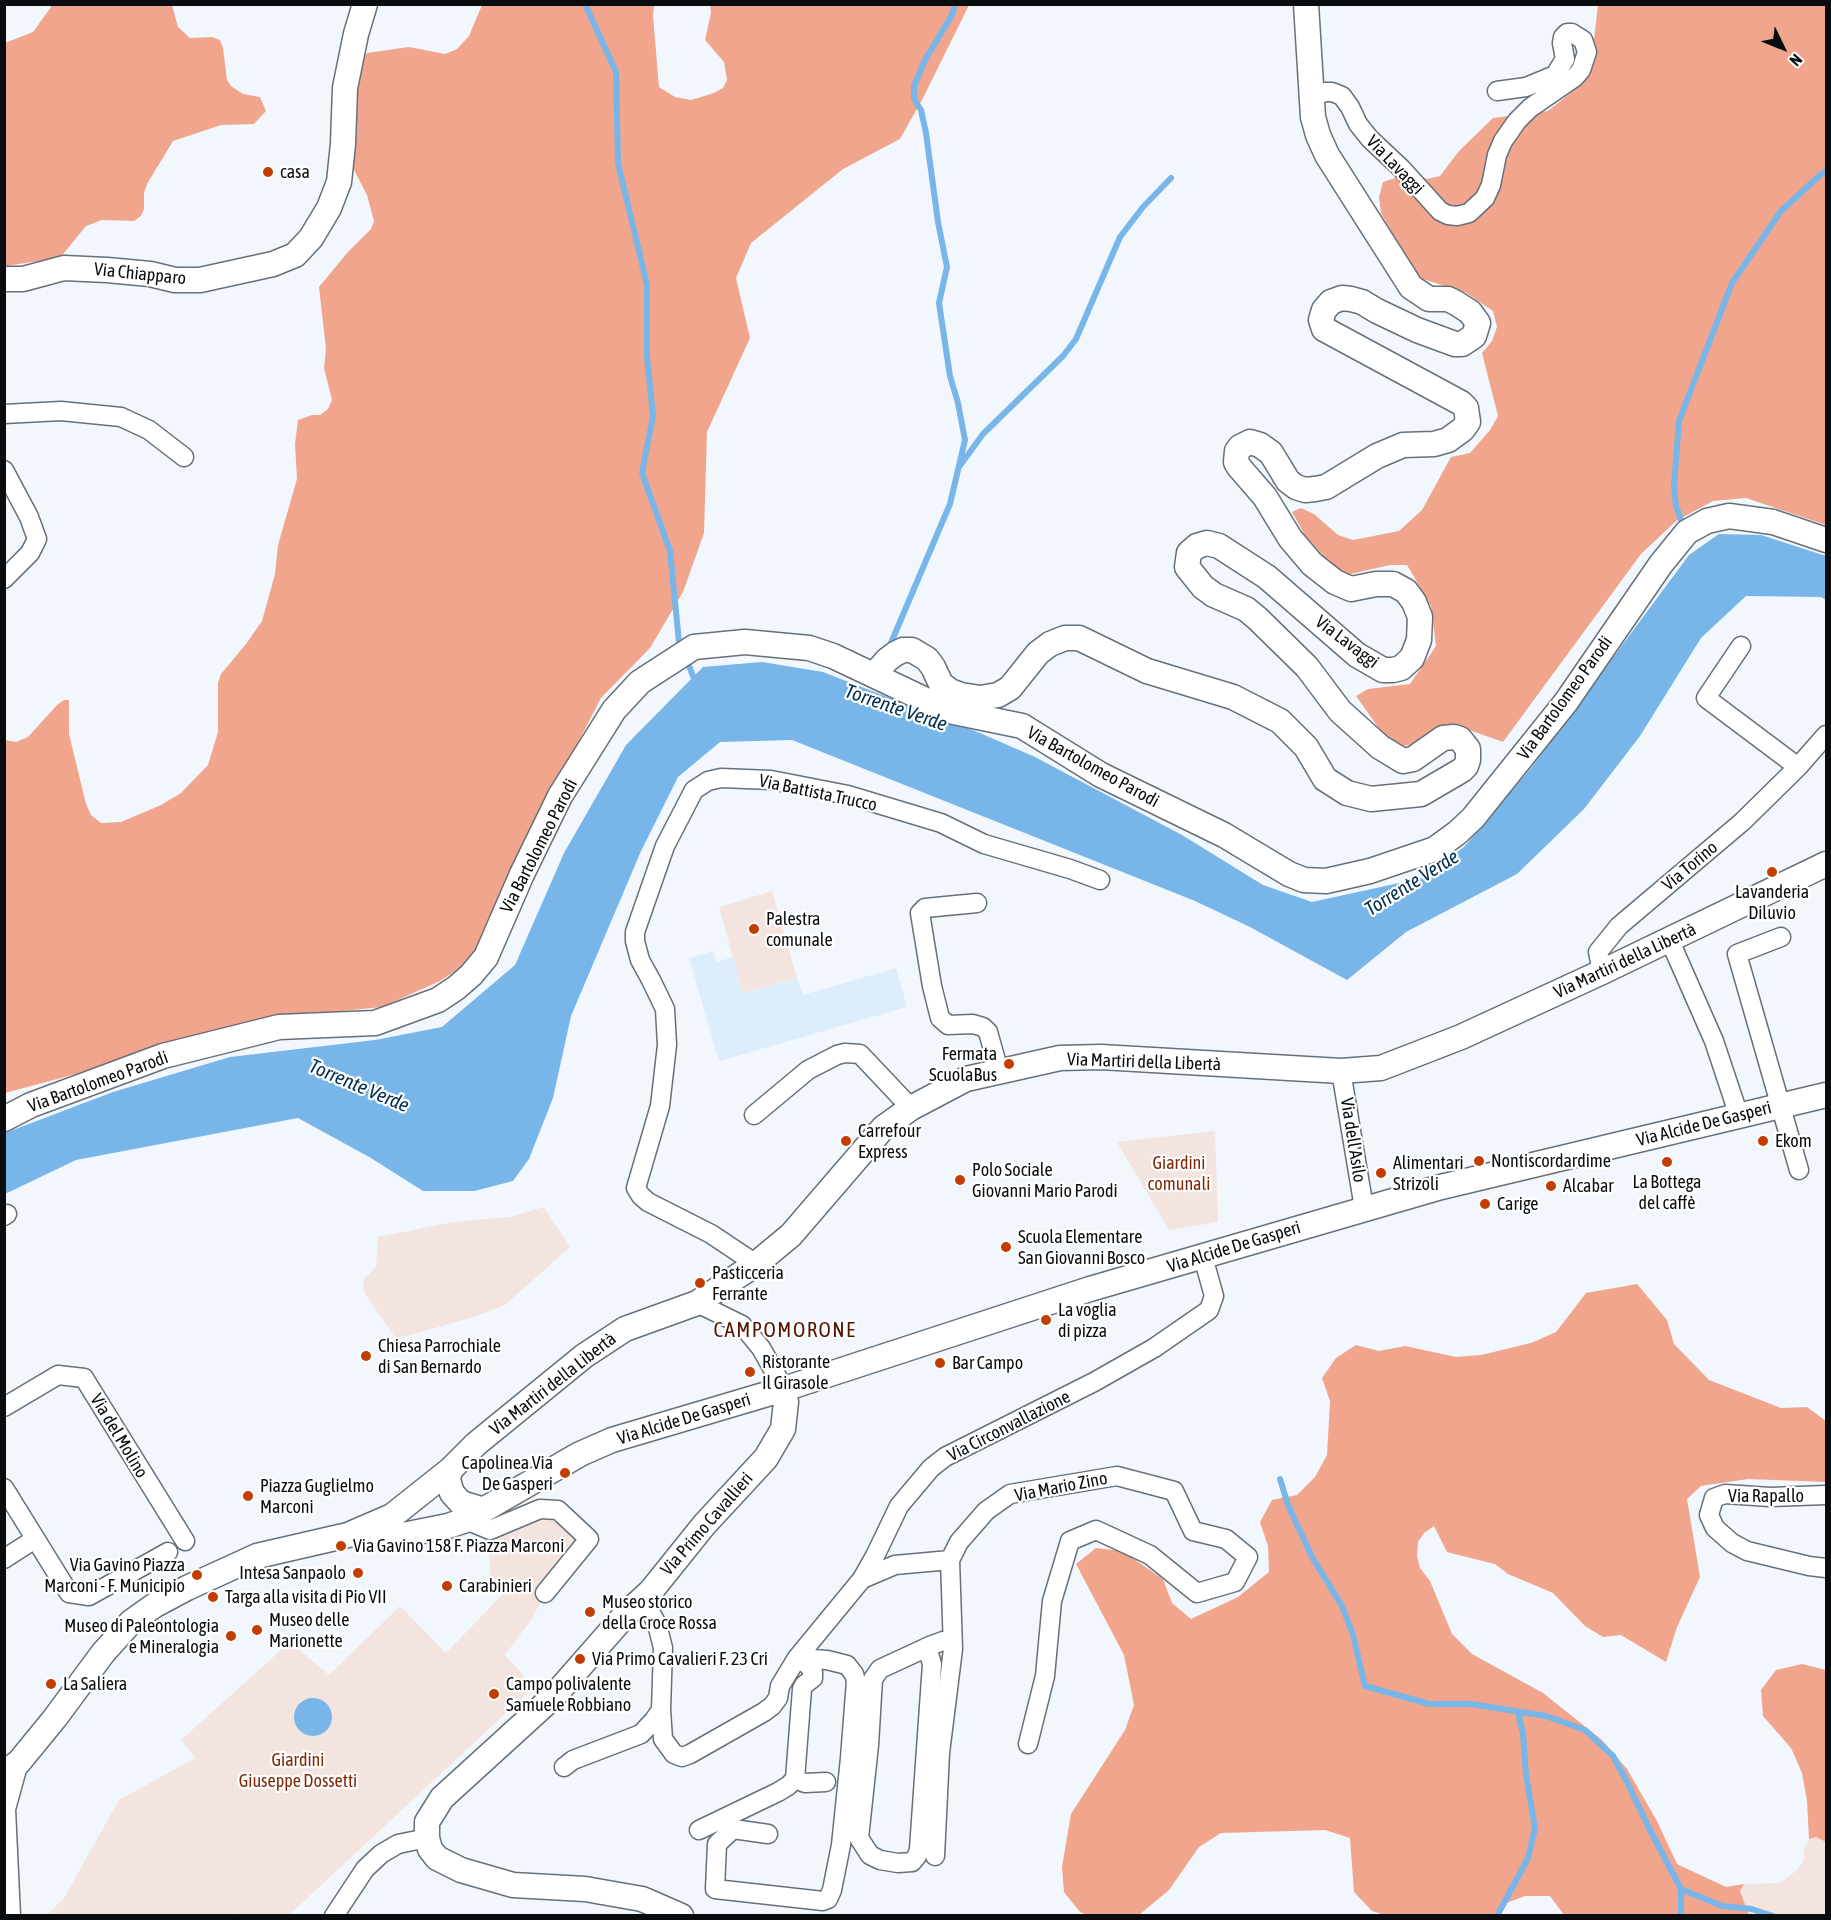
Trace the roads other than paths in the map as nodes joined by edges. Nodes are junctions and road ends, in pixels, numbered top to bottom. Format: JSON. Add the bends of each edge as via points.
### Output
{"nodes":[{"id":1,"x":365,"y":4,"type":"edge"},
{"id":2,"x":1306,"y":4,"type":"edge"},
{"id":3,"x":1497,"y":91,"type":"dead end"},
{"id":4,"x":1313,"y":97,"type":"junction"},
{"id":5,"x":4,"y":279,"type":"edge"},
{"id":6,"x":4,"y":414,"type":"edge"},
{"id":7,"x":184,"y":457,"type":"dead end"},
{"id":8,"x":4,"y":470,"type":"edge"},
{"id":9,"x":1827,"y":540,"type":"edge"},
{"id":10,"x":4,"y":579,"type":"edge"},
{"id":11,"x":1741,"y":646,"type":"dead end"},
{"id":12,"x":874,"y":675,"type":"junction"},
{"id":13,"x":1827,"y":735,"type":"edge"},
{"id":14,"x":1798,"y":767,"type":"junction"},
{"id":15,"x":1827,"y":864,"type":"edge"},
{"id":16,"x":1100,"y":880,"type":"dead end"},
{"id":17,"x":977,"y":903,"type":"dead end"},
{"id":18,"x":1781,"y":937,"type":"dead end"},
{"id":19,"x":1670,"y":941,"type":"junction"},
{"id":20,"x":1602,"y":972,"type":"junction"},
{"id":21,"x":999,"y":1071,"type":"junction"},
{"id":22,"x":1341,"y":1071,"type":"junction"},
{"id":23,"x":1827,"y":1095,"type":"edge"},
{"id":24,"x":1782,"y":1105,"type":"junction"},
{"id":25,"x":911,"y":1108,"type":"junction"},
{"id":26,"x":754,"y":1115,"type":"dead end"},
{"id":27,"x":1739,"y":1116,"type":"junction"},
{"id":28,"x":4,"y":1119,"type":"edge"},
{"id":29,"x":1799,"y":1170,"type":"dead end"},
{"id":30,"x":1364,"y":1208,"type":"junction"},
{"id":31,"x":1203,"y":1257,"type":"junction"},
{"id":32,"x":756,"y":1264,"type":"junction"},
{"id":33,"x":697,"y":1303,"type":"junction"},
{"id":34,"x":784,"y":1389,"type":"junction"},
{"id":35,"x":4,"y":1407,"type":"edge"},
{"id":36,"x":450,"y":1470,"type":"junction"},
{"id":37,"x":4,"y":1488,"type":"edge"},
{"id":38,"x":1827,"y":1495,"type":"edge"},
{"id":39,"x":475,"y":1515,"type":"junction"},
{"id":40,"x":348,"y":1535,"type":"junction"},
{"id":41,"x":35,"y":1539,"type":"junction"},
{"id":42,"x":185,"y":1541,"type":"dead end"},
{"id":43,"x":168,"y":1551,"type":"dead end"},
{"id":44,"x":4,"y":1559,"type":"edge"},
{"id":45,"x":950,"y":1560,"type":"junction"},
{"id":46,"x":1827,"y":1568,"type":"edge"},
{"id":47,"x":862,"y":1579,"type":"junction"},
{"id":48,"x":545,"y":1593,"type":"dead end"},
{"id":49,"x":638,"y":1603,"type":"junction"},
{"id":50,"x":952,"y":1640,"type":"junction"},
{"id":51,"x":927,"y":1647,"type":"junction"},
{"id":52,"x":797,"y":1658,"type":"junction"},
{"id":53,"x":661,"y":1710,"type":"junction"},
{"id":54,"x":1028,"y":1744,"type":"dead end"},
{"id":55,"x":12,"y":1767,"type":"edge"},
{"id":56,"x":564,"y":1767,"type":"dead end"},
{"id":57,"x":795,"y":1779,"type":"junction"},
{"id":58,"x":826,"y":1782,"type":"dead end"},
{"id":59,"x":699,"y":1830,"type":"dead end"},
{"id":60,"x":768,"y":1834,"type":"dead end"},
{"id":61,"x":427,"y":1838,"type":"junction"},
{"id":62,"x":935,"y":1856,"type":"dead end"},
{"id":63,"x":11,"y":1916,"type":"edge"},
{"id":64,"x":333,"y":1916,"type":"edge"},
{"id":65,"x":681,"y":1916,"type":"edge"}],
"edges":[{"from":1,"to":5,"type":"main road","name":"Via Chiapparo","via":[[345,88],[339,182],[311,238],[295,255],[273,264],[200,280],[64,268],[23,279]]},
{"from":2,"to":4,"type":"main road","name":"Via Lavaggi"},
{"from":3,"to":4,"type":"street","name":"Via Lavaggi","via":[[1526,87],[1549,78],[1565,59],[1563,37],[1572,33],[1583,40],[1587,52],[1581,70],[1517,121],[1497,155],[1485,198],[1469,213],[1457,216],[1440,211],[1370,140],[1342,96],[1325,92]]},
{"from":4,"to":12,"type":"main road","name":"Via Lavaggi","via":[[1313,117],[1327,155],[1411,287],[1429,299],[1449,299],[1470,312],[1478,323],[1474,336],[1455,344],[1362,302],[1342,298],[1324,310],[1324,329],[1461,403],[1468,422],[1448,440],[1403,445],[1326,487],[1315,489],[1305,490],[1288,481],[1271,453],[1256,443],[1240,447],[1236,462],[1265,497],[1290,538],[1312,564],[1335,582],[1351,589],[1393,584],[1406,591],[1420,617],[1419,640],[1412,658],[1401,668],[1383,670],[1357,655],[1267,577],[1219,546],[1197,546],[1189,553],[1187,567],[1203,587],[1257,618],[1308,667],[1340,711],[1380,747],[1403,761],[1413,759],[1443,738],[1454,737],[1468,748],[1466,766],[1421,795],[1371,799],[1347,793],[1325,779],[1306,747],[1280,721],[1233,697],[1147,671],[1079,638],[1050,644],[1010,688],[980,699],[950,691],[941,684],[927,659],[912,650],[895,654]]},
{"from":6,"to":7,"type":"street","via":[[61,411],[121,417],[149,430]]},
{"from":8,"to":10,"type":"street","via":[[37,539],[30,553]]},
{"from":9,"to":12,"type":"main road","name":"Via Bartolomeo Parodi","via":[[1773,522],[1729,516],[1707,521],[1687,532],[1566,702],[1473,818],[1435,849],[1370,872],[1326,881],[1304,880],[1289,874],[1224,835],[1101,775],[1022,726],[949,711]]},
{"from":11,"to":14,"type":"street","via":[[1706,698]]},
{"from":12,"to":28,"type":"main road","name":"Via Bartolomeo Parodi","via":[[810,648],[745,642],[694,647],[640,682],[614,710],[560,796],[486,957],[456,988],[438,1000],[375,1023],[279,1027],[163,1056],[31,1105]]},
{"from":13,"to":14,"type":"street","name":"Via Torino"},
{"from":14,"to":20,"type":"street","name":"Via Torino","via":[[1742,822],[1619,927],[1598,952]]},
{"from":15,"to":19,"type":"main road","name":"Via Martiri della Libertà"},
{"from":16,"to":32,"type":"street","name":"Via Battista Trucco","via":[[984,844],[941,823],[848,795],[771,780],[721,778],[694,790],[665,846],[635,932],[640,960],[665,1009],[667,1045],[660,1106],[636,1188],[648,1202],[711,1234]]},
{"from":17,"to":21,"type":"street","via":[[925,908],[920,913],[940,1018],[948,1025],[983,1027]]},
{"from":18,"to":24,"type":"street","via":[[1737,954]]},
{"from":19,"to":20,"type":"main road","name":"Via Martiri della Libertà"},
{"from":19,"to":27,"type":"street","via":[[1714,1041]]},
{"from":20,"to":22,"type":"main road","name":"Via Martiri della Libertà","via":[[1461,1037],[1381,1068]]},
{"from":21,"to":22,"type":"main road","name":"Via Martiri della Libertà","via":[[1060,1058],[1101,1057]]},
{"from":21,"to":25,"type":"main road","name":"Via Martiri della Libertà","via":[[966,1079]]},
{"from":22,"to":30,"type":"street","name":"Via dell'Asilo"},
{"from":23,"to":24,"type":"main road","name":"Via Alcide De Gasperi"},
{"from":24,"to":27,"type":"main road","name":"Via Alcide De Gasperi"},
{"from":24,"to":29,"type":"street","name":"Via Alcide De Gasperi"},
{"from":25,"to":26,"type":"street","via":[[860,1054],[845,1053],[808,1070]]},
{"from":25,"to":32,"type":"main road","name":"Via Martiri della Libertà","via":[[883,1128],[791,1234]]},
{"from":27,"to":30,"type":"main road","name":"Via Alcide De Gasperi"},
{"from":30,"to":31,"type":"main road","name":"Via Alcide De Gasperi"},
{"from":31,"to":34,"type":"main road","name":"Via Alcide De Gasperi","via":[[1090,1289]]},
{"from":31,"to":47,"type":"street","name":"Via Circonvallazione","via":[[1214,1296],[1209,1310],[1154,1348],[1094,1382],[945,1457],[899,1506]]},
{"from":32,"to":33,"type":"main road","name":"Via Martiri della Libertà"},
{"from":33,"to":34,"type":"street","via":[[741,1325],[761,1348]]},
{"from":33,"to":36,"type":"main road","name":"Via Martiri della Libertà","via":[[625,1329],[584,1356]]},
{"from":34,"to":39,"type":"main road","name":"Via Alcide De Gasperi","via":[[612,1440],[580,1454]]},
{"from":34,"to":49,"type":"main road","name":"Via Primo Cavallieri","via":[[783,1429],[765,1458]]},
{"from":35,"to":42,"type":"street","name":"Via del Molino","via":[[58,1375],[84,1378]]},
{"from":36,"to":39,"type":"main road","via":[[452,1493]]},
{"from":36,"to":40,"type":"main road","name":"Via Martiri della Libertà","via":[[392,1516]]},
{"from":37,"to":41,"type":"street"},
{"from":38,"to":46,"type":"street","name":"Via Rapallo","via":[[1725,1494],[1714,1498],[1709,1515],[1715,1528],[1747,1551]]},
{"from":39,"to":40,"type":"main road","name":"Via Alcide De Gasperi","via":[[448,1526],[398,1536]]},
{"from":39,"to":48,"type":"street","via":[[490,1530],[540,1509],[558,1510],[590,1539]]},
{"from":40,"to":55,"type":"main road","via":[[257,1556],[155,1605],[131,1622],[103,1653]]},
{"from":41,"to":43,"type":"street","via":[[69,1593],[89,1596]]},
{"from":41,"to":44,"type":"street"},
{"from":45,"to":47,"type":"street","via":[[895,1565]]},
{"from":45,"to":50,"type":"street"},
{"from":45,"to":54,"type":"street","name":"Via Mario Zino","via":[[977,1519],[1010,1494],[1117,1476],[1174,1491],[1193,1531],[1226,1539],[1248,1557],[1235,1582],[1197,1593],[1150,1555],[1096,1530],[1070,1541],[1052,1601],[1045,1676]]},
{"from":47,"to":52,"type":"street","name":"Via Circonvallazione"},
{"from":49,"to":53,"type":"street","via":[[651,1615],[661,1634]]},
{"from":49,"to":61,"type":"main road","name":"Via Primo Cavallieri","via":[[554,1696],[442,1798],[427,1822]]},
{"from":50,"to":51,"type":"street"},
{"from":50,"to":62,"type":"street","via":[[940,1753]]},
{"from":51,"to":51,"type":"street","via":[[880,1669],[873,1679],[859,1838],[870,1856],[880,1860],[912,1862],[919,1849],[932,1664]]},
{"from":52,"to":53,"type":"street","name":"Via Circonvallazione","via":[[780,1686],[778,1698],[764,1712],[697,1752],[682,1757],[674,1754],[663,1739]]},
{"from":52,"to":57,"type":"street","via":[[813,1671],[813,1678],[802,1689]]},
{"from":52,"to":60,"type":"street","via":[[847,1665],[856,1681],[841,1845],[828,1899],[715,1889],[717,1844],[733,1829]]},
{"from":53,"to":56,"type":"street","via":[[641,1734]]},
{"from":55,"to":63,"type":"street","via":[[6,1809]]},
{"from":57,"to":58,"type":"street","via":[[805,1783]]},
{"from":57,"to":59,"type":"street","via":[[778,1792]]},
{"from":61,"to":64,"type":"street","via":[[398,1844],[381,1854],[365,1869]]},
{"from":61,"to":65,"type":"main road","via":[[437,1858],[460,1870],[513,1885],[585,1889],[642,1899]]}]}
